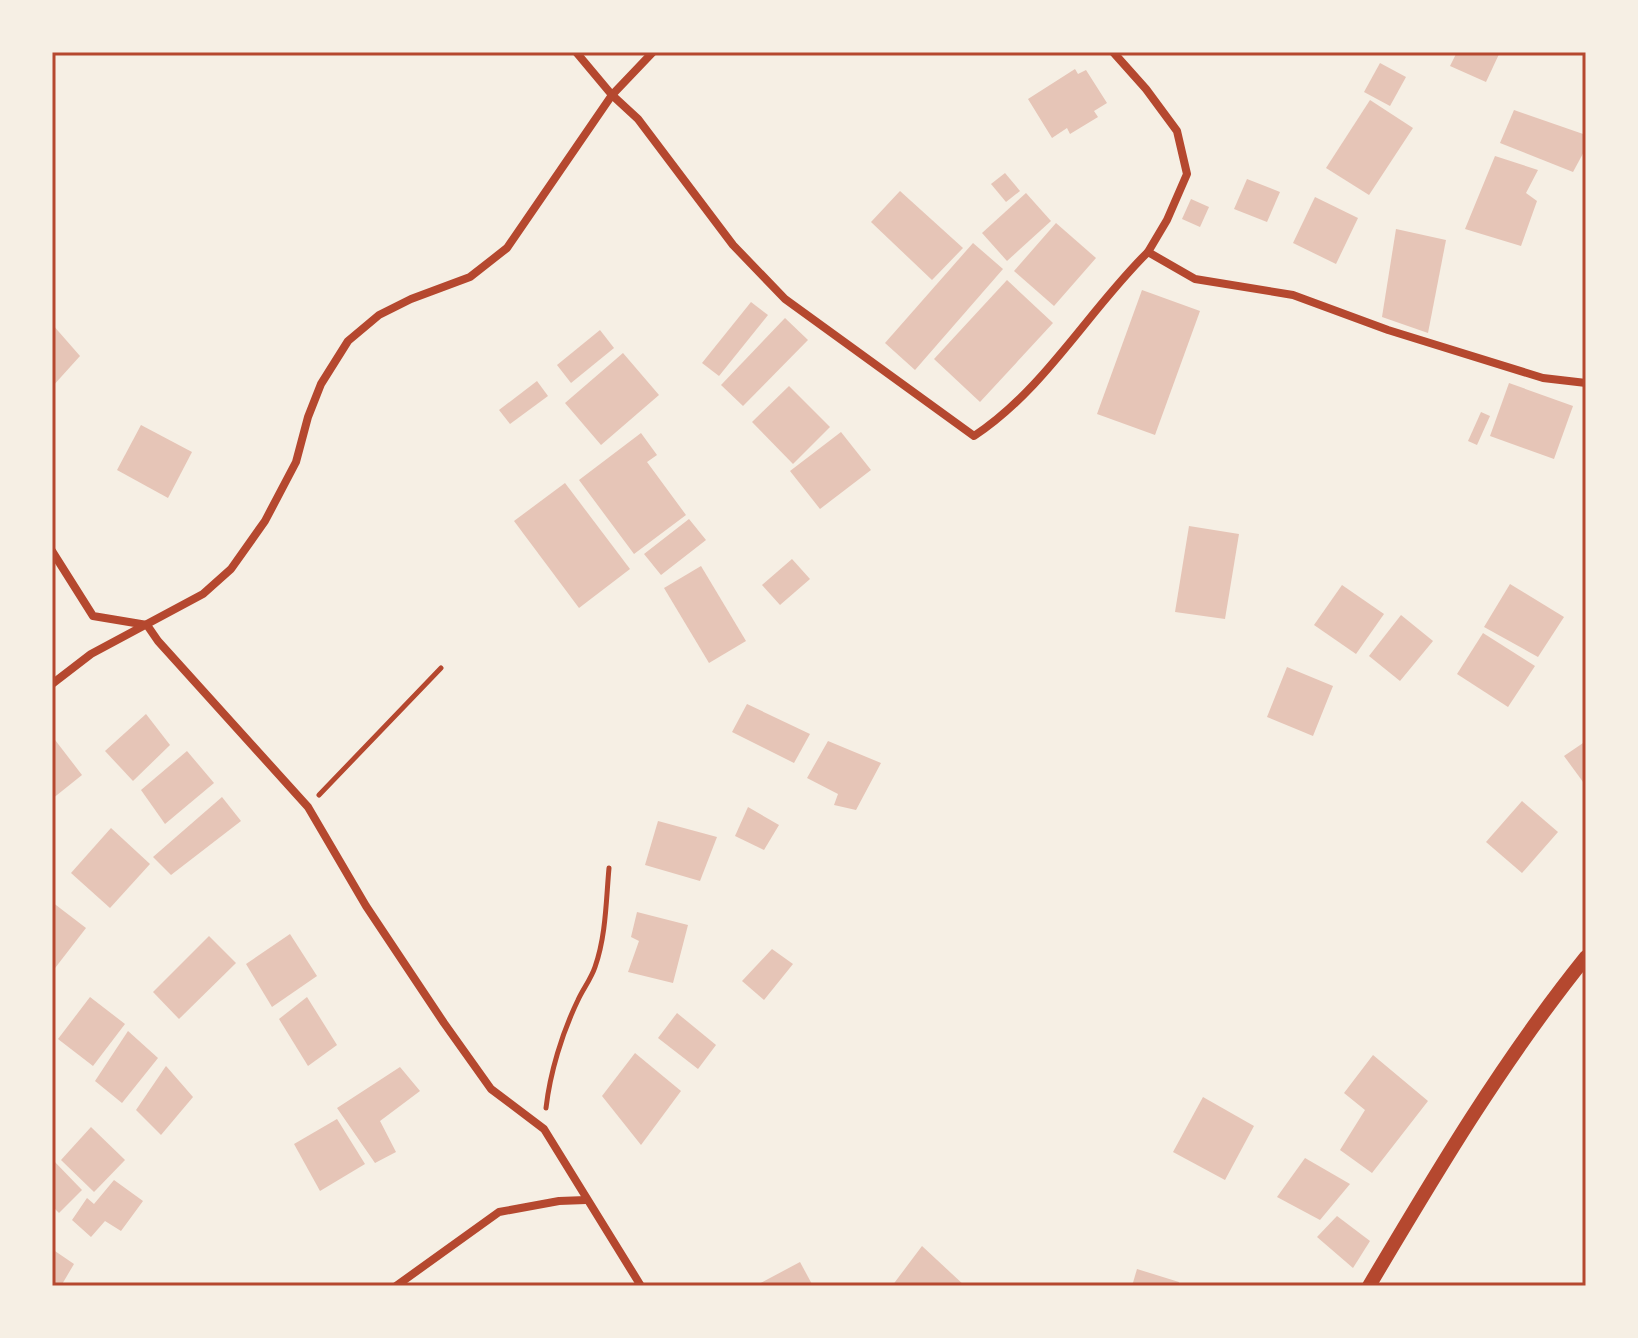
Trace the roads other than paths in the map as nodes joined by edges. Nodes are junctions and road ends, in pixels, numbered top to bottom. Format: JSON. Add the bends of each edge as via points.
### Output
{"nodes":[{"id":1,"x":576,"y":52,"type":"edge"},
{"id":2,"x":653,"y":52,"type":"edge"},
{"id":3,"x":1113,"y":52,"type":"edge"},
{"id":4,"x":612,"y":95,"type":"junction"},
{"id":5,"x":1148,"y":252,"type":"junction"},
{"id":6,"x":1586,"y":383,"type":"edge"},
{"id":7,"x":52,"y":551,"type":"edge"},
{"id":8,"x":147,"y":625,"type":"junction"},
{"id":9,"x":52,"y":684,"type":"edge"},
{"id":10,"x":1586,"y":957,"type":"edge"},
{"id":11,"x":586,"y":1200,"type":"junction"},
{"id":12,"x":396,"y":1286,"type":"edge"},
{"id":13,"x":641,"y":1286,"type":"edge"},
{"id":14,"x":1369,"y":1286,"type":"edge"}],
"edges":[{"from":1,"to":4,"type":"street"},
{"from":2,"to":4,"type":"street"},
{"from":3,"to":5,"type":"street","via":[[1177,131],[1187,174]]},
{"from":4,"to":5,"type":"street","via":[[638,119],[733,245],[785,299],[974,436],[997,421],[1055,361]]},
{"from":4,"to":8,"type":"street","via":[[507,248],[470,277],[379,315],[348,341],[321,384],[296,462],[265,521],[231,569],[203,594]]},
{"from":5,"to":6,"type":"street","via":[[1195,279],[1293,295],[1543,378]]},
{"from":7,"to":8,"type":"street","via":[[93,616]]},
{"from":8,"to":9,"type":"street","via":[[91,654]]},
{"from":8,"to":11,"type":"street","via":[[308,807],[366,906],[491,1089],[544,1129]]},
{"from":10,"to":14,"type":"street","via":[[1460,1132]]},
{"from":11,"to":12,"type":"street","via":[[499,1212]]},
{"from":11,"to":13,"type":"street"}]}
